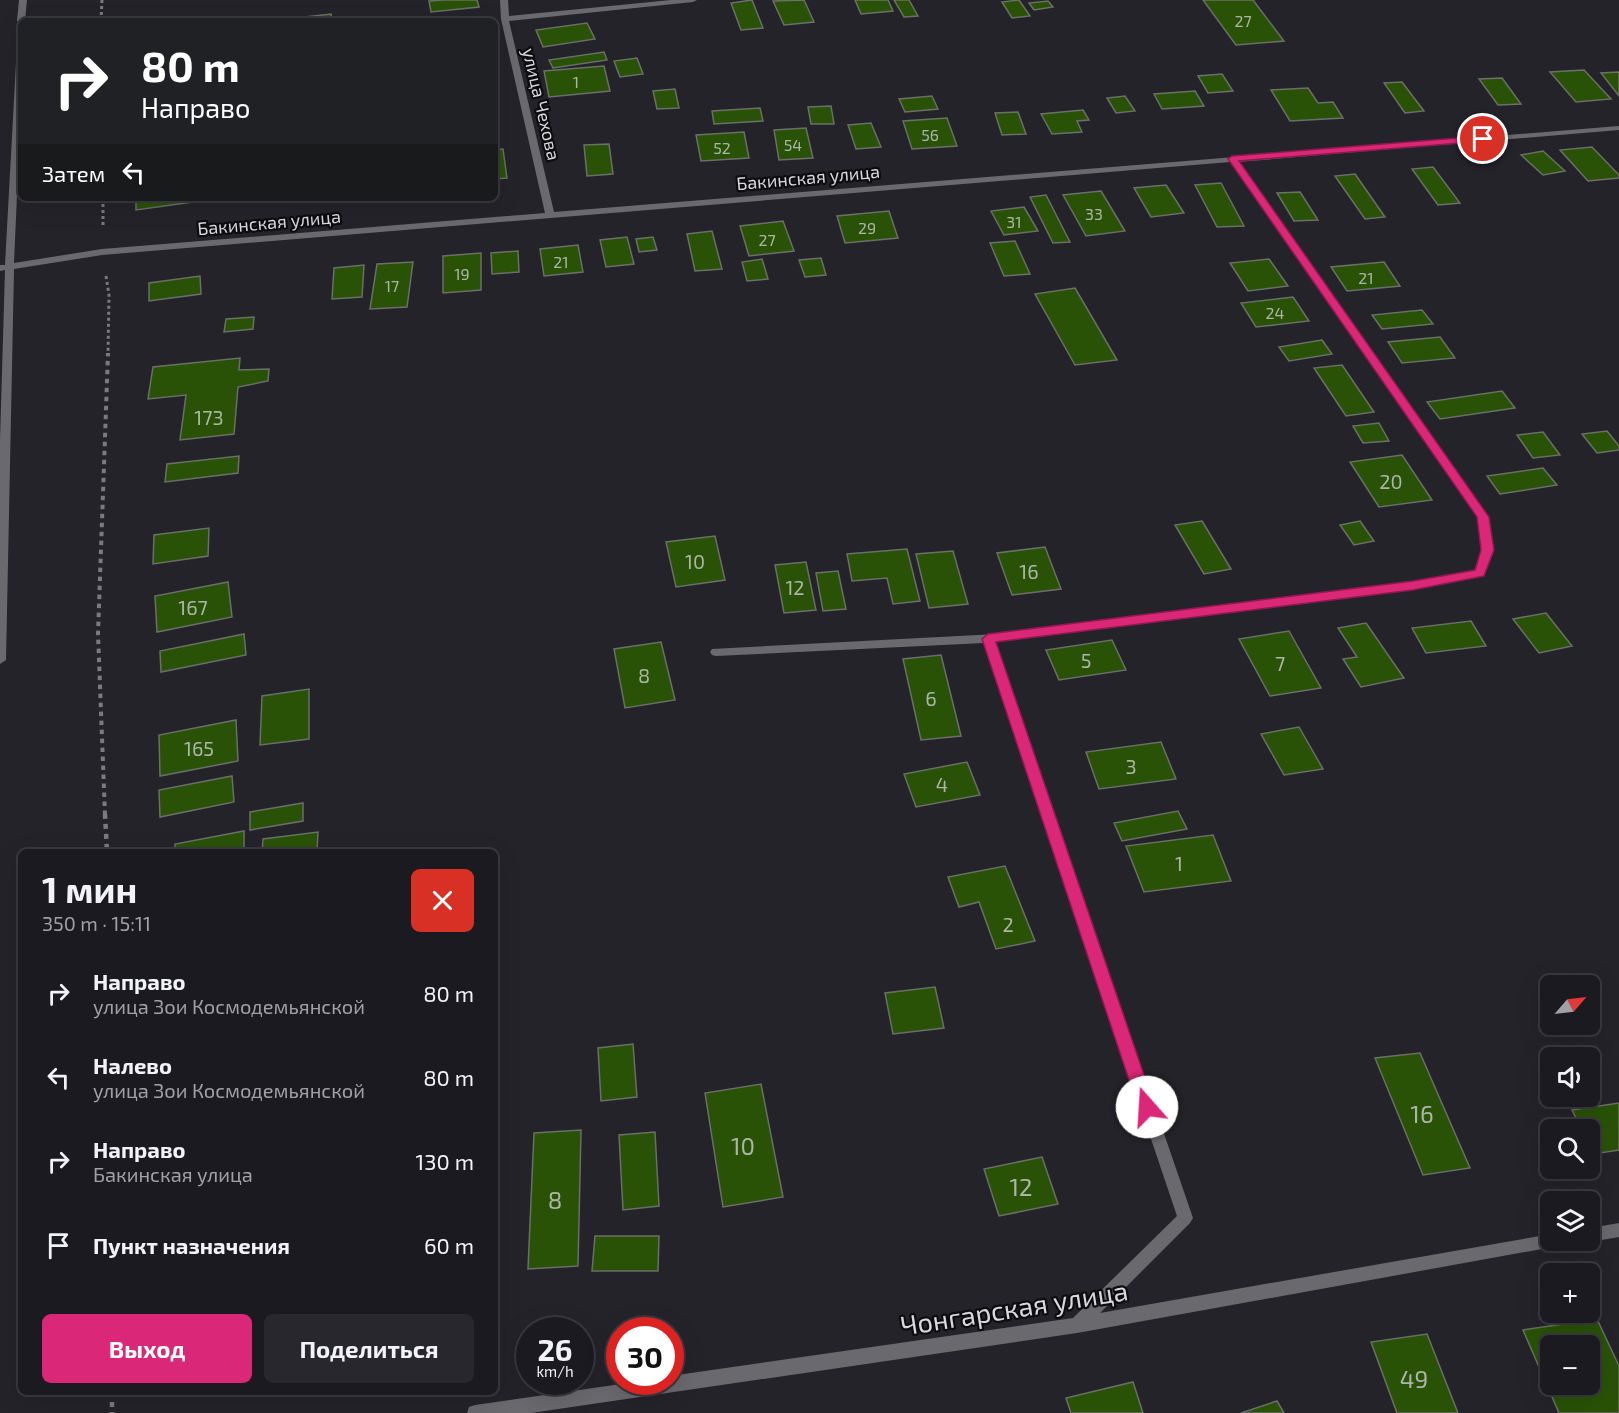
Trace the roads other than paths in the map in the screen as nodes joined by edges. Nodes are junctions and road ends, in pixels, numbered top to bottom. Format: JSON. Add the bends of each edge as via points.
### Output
{"nodes":[{"id":1,"x":23,"y":0,"type":"edge"},
{"id":2,"x":504,"y":0,"type":"edge"},
{"id":3,"x":693,"y":0,"type":"edge"},
{"id":4,"x":21,"y":18,"type":"edge"},
{"id":5,"x":505,"y":19,"type":"junction"},
{"id":6,"x":18,"y":73,"type":"edge"},
{"id":7,"x":1619,"y":128,"type":"edge"},
{"id":8,"x":1232,"y":159,"type":"junction"},
{"id":9,"x":550,"y":214,"type":"junction"},
{"id":10,"x":5,"y":267,"type":"edge"},
{"id":11,"x":988,"y":639,"type":"junction"},
{"id":12,"x":716,"y":652,"type":"dead end"},
{"id":13,"x":0,"y":660,"type":"edge"},
{"id":14,"x":1619,"y":1230,"type":"edge"},
{"id":15,"x":1600,"y":1233,"type":"edge"},
{"id":16,"x":1540,"y":1244,"type":"edge"},
{"id":17,"x":1077,"y":1325,"type":"junction"},
{"id":18,"x":475,"y":1413,"type":"edge"}],
"edges":[{"from":1,"to":4,"type":"street"},
{"from":2,"to":5,"type":"street","name":"улица Чехова"},
{"from":3,"to":5,"type":"street"},
{"from":5,"to":9,"type":"street","name":"улица Чехова"},
{"from":6,"to":10,"type":"street"},
{"from":7,"to":8,"type":"street","name":"Бакинская улица"},
{"from":8,"to":9,"type":"street","name":"Бакинская улица"},
{"from":8,"to":11,"type":"street","via":[[1483,517],[1487,550],[1480,573]]},
{"from":9,"to":10,"type":"street","name":"Бакинская улица","via":[[102,252]]},
{"from":10,"to":13,"type":"street"},
{"from":11,"to":12,"type":"street"},
{"from":11,"to":17,"type":"street","via":[[1185,1218]]},
{"from":14,"to":15,"type":"street"},
{"from":16,"to":17,"type":"street","name":"Чонгарская улица"},
{"from":17,"to":18,"type":"street","name":"Чонгарская улица"}]}
